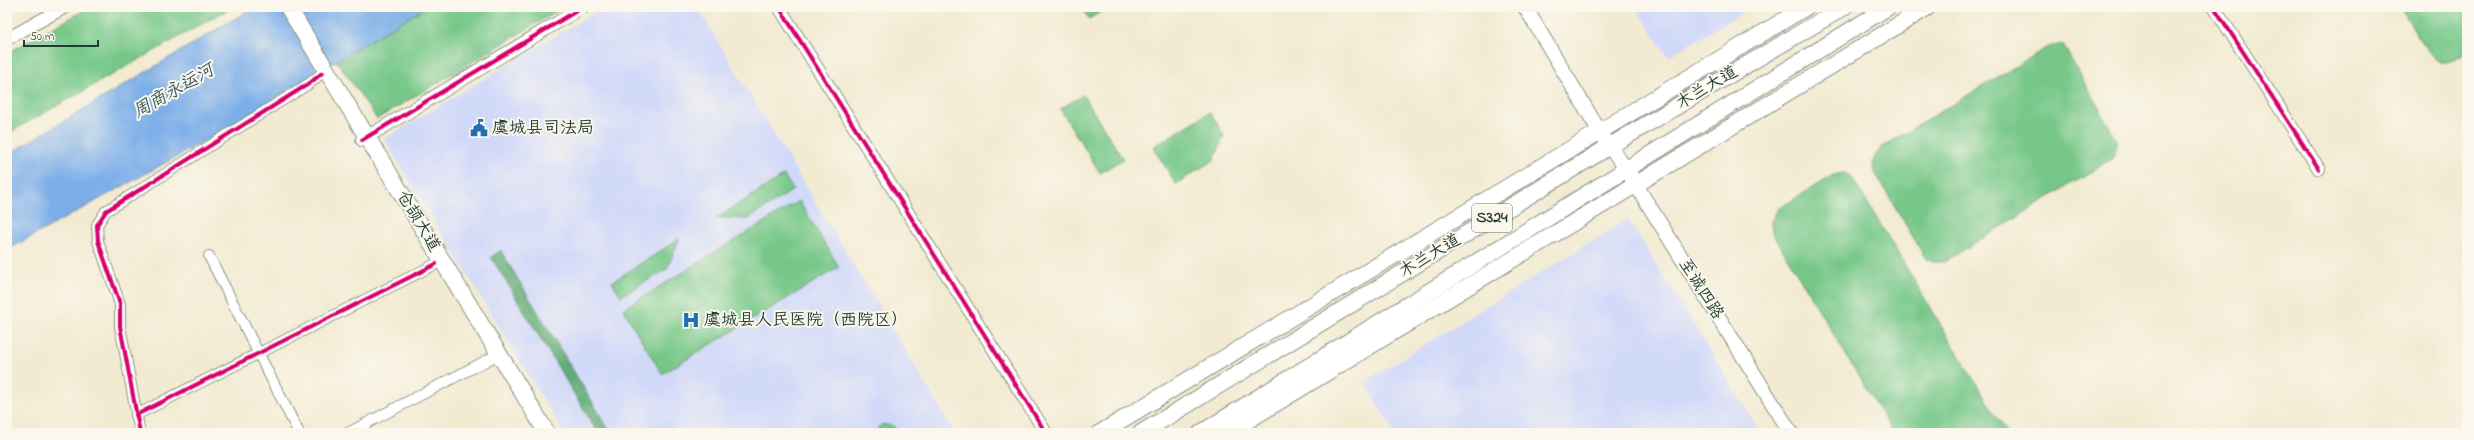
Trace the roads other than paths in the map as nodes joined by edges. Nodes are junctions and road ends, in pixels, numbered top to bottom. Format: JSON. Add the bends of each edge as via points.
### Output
{"nodes":[{"id":1,"x":65,"y":7,"type":"edge"},
{"id":2,"x":281,"y":7,"type":"edge"},
{"id":3,"x":288,"y":7,"type":"edge"},
{"id":4,"x":583,"y":7,"type":"edge"},
{"id":5,"x":779,"y":7,"type":"edge"},
{"id":6,"x":1525,"y":7,"type":"edge"},
{"id":7,"x":1806,"y":7,"type":"edge"},
{"id":8,"x":1844,"y":7,"type":"edge"},
{"id":9,"x":1888,"y":7,"type":"edge"},
{"id":10,"x":1928,"y":7,"type":"edge"},
{"id":11,"x":2214,"y":7,"type":"edge"},
{"id":12,"x":7,"y":39,"type":"edge"},
{"id":13,"x":324,"y":71,"type":"junction"},
{"id":14,"x":1600,"y":132,"type":"junction"},
{"id":15,"x":364,"y":139,"type":"junction"},
{"id":16,"x":1610,"y":146,"type":"junction"},
{"id":17,"x":1626,"y":169,"type":"junction"},
{"id":18,"x":2319,"y":169,"type":"dead end"},
{"id":19,"x":1637,"y":186,"type":"junction"},
{"id":20,"x":209,"y":256,"type":"dead end"},
{"id":21,"x":436,"y":264,"type":"junction"},
{"id":22,"x":259,"y":353,"type":"junction"},
{"id":23,"x":495,"y":356,"type":"junction"},
{"id":24,"x":136,"y":415,"type":"junction"},
{"id":25,"x":140,"y":433,"type":"edge"},
{"id":26,"x":299,"y":433,"type":"edge"},
{"id":27,"x":348,"y":433,"type":"edge"},
{"id":28,"x":537,"y":433,"type":"edge"},
{"id":29,"x":547,"y":433,"type":"edge"},
{"id":30,"x":1046,"y":433,"type":"edge"},
{"id":31,"x":1100,"y":433,"type":"edge"},
{"id":32,"x":1141,"y":433,"type":"edge"},
{"id":33,"x":1201,"y":433,"type":"edge"},
{"id":34,"x":1227,"y":433,"type":"edge"},
{"id":35,"x":1791,"y":433,"type":"edge"}],
"edges":[{"from":1,"to":12,"type":"street"},
{"from":2,"to":13,"type":"main road"},
{"from":3,"to":13,"type":"main road"},
{"from":4,"to":15,"type":"street"},
{"from":5,"to":30,"type":"street"},
{"from":6,"to":14,"type":"main road","name":"至诚四路"},
{"from":7,"to":14,"type":"main road"},
{"from":8,"to":16,"type":"main road","name":"木兰大道","number":"S324"},
{"from":9,"to":17,"type":"main road","name":"木兰大道","number":"S324"},
{"from":10,"to":19,"type":"main road"},
{"from":11,"to":18,"type":"street"},
{"from":13,"to":15,"type":"main road","name":"仓颉大道"},
{"from":13,"to":24,"type":"street","via":[[310,84],[106,211],[97,225],[98,241],[120,304],[120,326]]},
{"from":14,"to":16,"type":"main road","name":"至诚四路"},
{"from":14,"to":31,"type":"main road"},
{"from":15,"to":21,"type":"main road","name":"仓颉大道"},
{"from":15,"to":23,"type":"main road","name":"仓颉大道"},
{"from":16,"to":17,"type":"main road","name":"至诚四路"},
{"from":16,"to":32,"type":"main road","name":"木兰大道","number":"S324"},
{"from":17,"to":19,"type":"main road","name":"至诚四路"},
{"from":17,"to":33,"type":"main road","name":"木兰大道","number":"S324"},
{"from":19,"to":34,"type":"main road"},
{"from":19,"to":35,"type":"main road","name":"至诚四路"},
{"from":20,"to":22,"type":"street"},
{"from":21,"to":22,"type":"street"},
{"from":21,"to":23,"type":"main road","name":"仓颉大道"},
{"from":22,"to":24,"type":"street"},
{"from":22,"to":26,"type":"street"},
{"from":23,"to":27,"type":"street"},
{"from":23,"to":28,"type":"main road","name":"仓颉大道"},
{"from":23,"to":29,"type":"main road","name":"仓颉大道"},
{"from":24,"to":25,"type":"street"}]}
